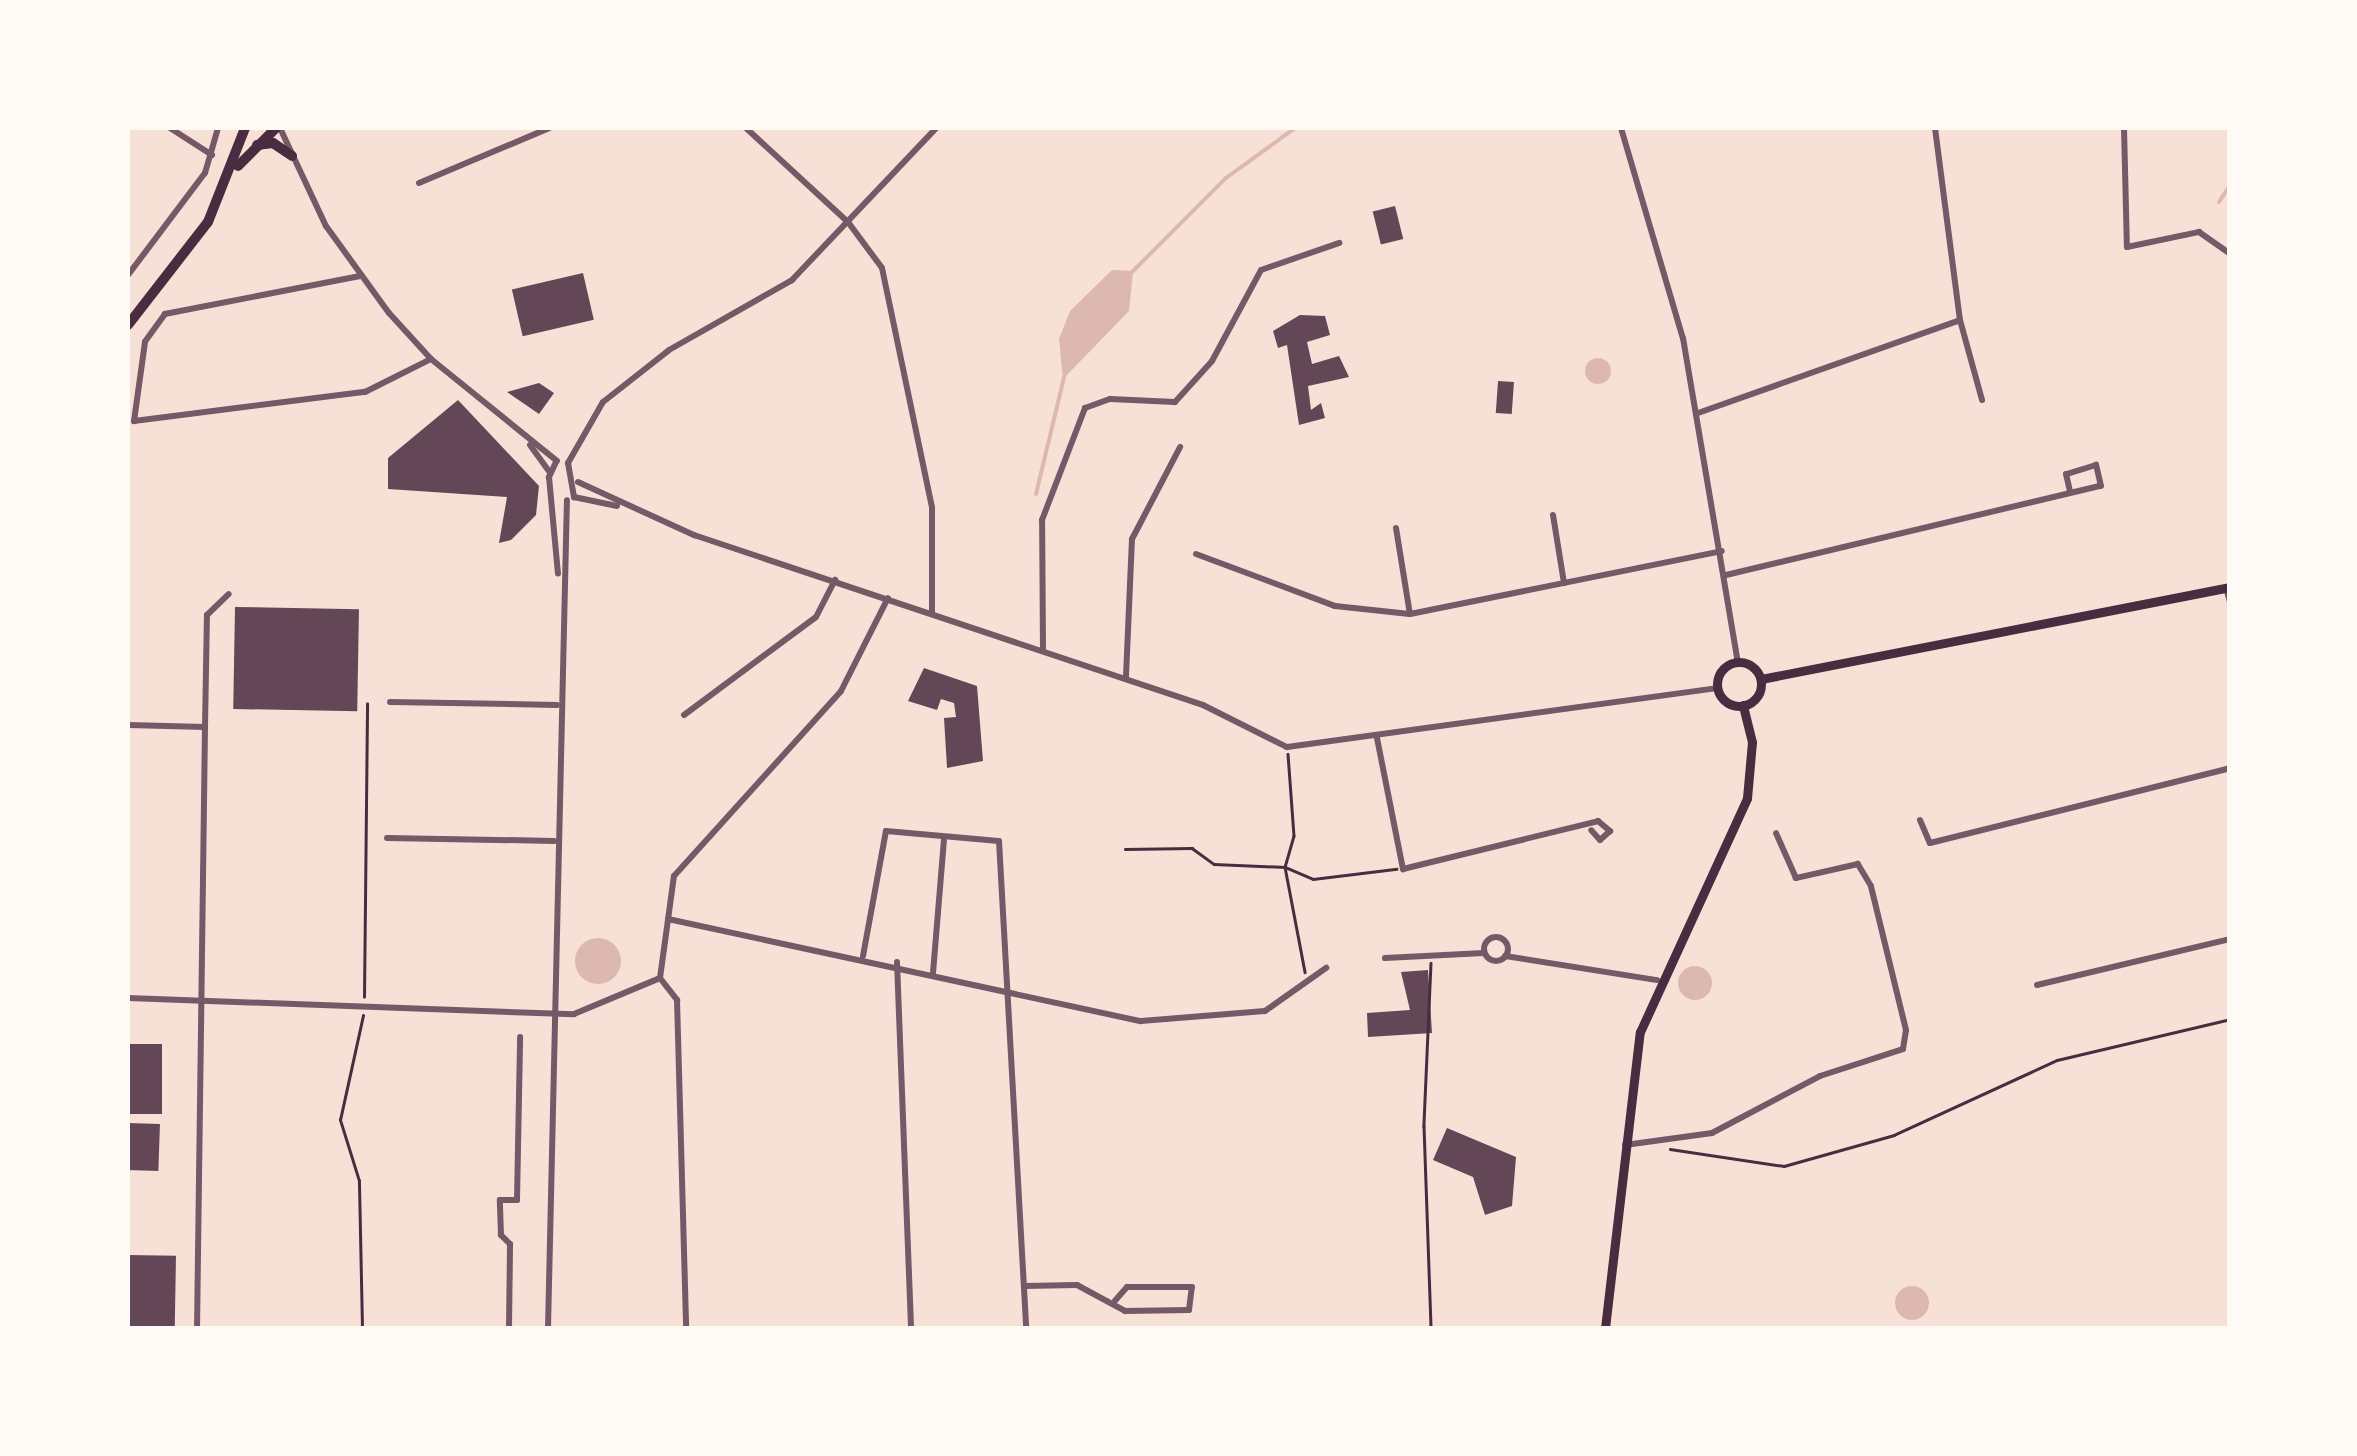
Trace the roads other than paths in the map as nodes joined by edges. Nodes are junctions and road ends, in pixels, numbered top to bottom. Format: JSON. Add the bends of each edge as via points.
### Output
{"nodes":[{"id":1,"x":170,"y":128,"type":"edge"},
{"id":2,"x":218,"y":128,"type":"edge"},
{"id":3,"x":246,"y":128,"type":"edge"},
{"id":4,"x":278,"y":128,"type":"edge"},
{"id":5,"x":549,"y":128,"type":"edge"},
{"id":6,"x":746,"y":128,"type":"edge"},
{"id":7,"x":936,"y":128,"type":"edge"},
{"id":8,"x":1620,"y":128,"type":"edge"},
{"id":9,"x":1935,"y":128,"type":"edge"},
{"id":10,"x":2124,"y":128,"type":"edge"},
{"id":11,"x":252,"y":148,"type":"junction"},
{"id":12,"x":212,"y":155,"type":"junction"},
{"id":13,"x":292,"y":156,"type":"junction"},
{"id":14,"x":235,"y":170,"type":"junction"},
{"id":15,"x":419,"y":183,"type":"dead end"},
{"id":16,"x":848,"y":222,"type":"junction"},
{"id":17,"x":1339,"y":243,"type":"dead end"},
{"id":18,"x":2230,"y":254,"type":"edge"},
{"id":19,"x":128,"y":275,"type":"edge"},
{"id":20,"x":360,"y":276,"type":"junction"},
{"id":21,"x":1960,"y":320,"type":"junction"},
{"id":22,"x":128,"y":325,"type":"edge"},
{"id":23,"x":431,"y":360,"type":"junction"},
{"id":24,"x":1982,"y":400,"type":"dead end"},
{"id":25,"x":1698,"y":414,"type":"junction"},
{"id":26,"x":530,"y":445,"type":"junction"},
{"id":27,"x":1180,"y":447,"type":"dead end"},
{"id":28,"x":557,"y":461,"type":"junction"},
{"id":29,"x":568,"y":463,"type":"junction"},
{"id":30,"x":549,"y":472,"type":"junction"},
{"id":31,"x":578,"y":482,"type":"junction"},
{"id":32,"x":2070,"y":492,"type":"junction"},
{"id":33,"x":555,"y":495,"type":"junction"},
{"id":34,"x":570,"y":498,"type":"junction"},
{"id":35,"x":618,"y":506,"type":"junction"},
{"id":36,"x":1553,"y":515,"type":"dead end"},
{"id":37,"x":1396,"y":528,"type":"dead end"},
{"id":38,"x":1722,"y":551,"type":"junction"},
{"id":39,"x":1196,"y":554,"type":"dead end"},
{"id":40,"x":559,"y":575,"type":"junction"},
{"id":41,"x":1726,"y":575,"type":"junction"},
{"id":42,"x":835,"y":580,"type":"junction"},
{"id":43,"x":1564,"y":583,"type":"junction"},
{"id":44,"x":2228,"y":587,"type":"edge"},
{"id":45,"x":229,"y":594,"type":"dead end"},
{"id":46,"x":888,"y":598,"type":"junction"},
{"id":47,"x":2230,"y":602,"type":"edge"},
{"id":48,"x":932,"y":612,"type":"junction"},
{"id":49,"x":1410,"y":614,"type":"junction"},
{"id":50,"x":1043,"y":649,"type":"junction"},
{"id":51,"x":1738,"y":662,"type":"junction"},
{"id":52,"x":1126,"y":676,"type":"junction"},
{"id":53,"x":1760,"y":679,"type":"junction"},
{"id":54,"x":1718,"y":688,"type":"junction"},
{"id":55,"x":390,"y":702,"type":"dead end"},
{"id":56,"x":556,"y":705,"type":"junction"},
{"id":57,"x":1743,"y":706,"type":"junction"},
{"id":58,"x":684,"y":715,"type":"dead end"},
{"id":59,"x":128,"y":725,"type":"edge"},
{"id":60,"x":206,"y":727,"type":"junction"},
{"id":61,"x":1377,"y":738,"type":"junction"},
{"id":62,"x":2230,"y":768,"type":"edge"},
{"id":63,"x":1920,"y":820,"type":"dead end"},
{"id":64,"x":1590,"y":830,"type":"dead end"},
{"id":65,"x":1776,"y":833,"type":"dead end"},
{"id":66,"x":387,"y":838,"type":"dead end"},
{"id":67,"x":944,"y":839,"type":"junction"},
{"id":68,"x":554,"y":841,"type":"junction"},
{"id":69,"x":668,"y":919,"type":"junction"},
{"id":70,"x":2230,"y":939,"type":"edge"},
{"id":71,"x":1484,"y":953,"type":"junction"},
{"id":72,"x":863,"y":956,"type":"junction"},
{"id":73,"x":1506,"y":956,"type":"junction"},
{"id":74,"x":1386,"y":958,"type":"dead end"},
{"id":75,"x":897,"y":962,"type":"junction"},
{"id":76,"x":1326,"y":968,"type":"dead end"},
{"id":77,"x":933,"y":973,"type":"junction"},
{"id":78,"x":660,"y":978,"type":"junction"},
{"id":79,"x":1657,"y":980,"type":"junction"},
{"id":80,"x":2036,"y":985,"type":"dead end"},
{"id":81,"x":1009,"y":996,"type":"junction"},
{"id":82,"x":128,"y":998,"type":"edge"},
{"id":83,"x":202,"y":1000,"type":"junction"},
{"id":84,"x":551,"y":1014,"type":"junction"},
{"id":85,"x":520,"y":1037,"type":"dead end"},
{"id":86,"x":1624,"y":1145,"type":"junction"},
{"id":87,"x":1024,"y":1286,"type":"junction"},
{"id":88,"x":1115,"y":1300,"type":"junction"},
{"id":89,"x":197,"y":1328,"type":"edge"},
{"id":90,"x":508,"y":1328,"type":"edge"},
{"id":91,"x":548,"y":1328,"type":"edge"},
{"id":92,"x":686,"y":1328,"type":"edge"},
{"id":93,"x":912,"y":1328,"type":"edge"},
{"id":94,"x":1026,"y":1328,"type":"edge"},
{"id":95,"x":1606,"y":1328,"type":"edge"}],
"edges":[{"from":1,"to":12,"type":"street"},
{"from":2,"to":12,"type":"street"},
{"from":3,"to":14,"type":"main road"},
{"from":4,"to":11,"type":"main road"},
{"from":4,"to":13,"type":"street"},
{"from":5,"to":15,"type":"street"},
{"from":6,"to":16,"type":"street"},
{"from":7,"to":16,"type":"street"},
{"from":8,"to":25,"type":"street","via":[[1667,267]]},
{"from":9,"to":21,"type":"street"},
{"from":10,"to":18,"type":"street","via":[[2127,247],[2199,232]]},
{"from":11,"to":13,"type":"main road","via":[[273,143]]},
{"from":11,"to":14,"type":"main road"},
{"from":12,"to":19,"type":"street"},
{"from":13,"to":20,"type":"street"},
{"from":14,"to":22,"type":"main road","via":[[198,238]]},
{"from":16,"to":29,"type":"street","via":[[792,280],[633,375],[595,413]]},
{"from":16,"to":48,"type":"street","via":[[882,268],[932,508]]},
{"from":17,"to":50,"type":"street","via":[[1261,270],[1212,361],[1175,402],[1110,399],[1086,408],[1042,520]]},
{"from":20,"to":23,"type":"street"},
{"from":20,"to":23,"type":"street","via":[[165,314],[144,342],[134,421],[365,392]]},
{"from":21,"to":24,"type":"street"},
{"from":21,"to":25,"type":"street"},
{"from":23,"to":26,"type":"street"},
{"from":25,"to":38,"type":"street"},
{"from":26,"to":28,"type":"street"},
{"from":26,"to":30,"type":"street"},
{"from":27,"to":52,"type":"street","via":[[1132,539]]},
{"from":28,"to":29,"type":"street"},
{"from":28,"to":30,"type":"street"},
{"from":29,"to":31,"type":"street"},
{"from":30,"to":33,"type":"street"},
{"from":31,"to":34,"type":"street"},
{"from":31,"to":35,"type":"street"},
{"from":32,"to":32,"type":"street","via":[[2101,486],[2096,465],[2066,474]]},
{"from":32,"to":41,"type":"street"},
{"from":33,"to":34,"type":"street"},
{"from":33,"to":40,"type":"street"},
{"from":34,"to":35,"type":"street"},
{"from":34,"to":40,"type":"street"},
{"from":35,"to":42,"type":"street"},
{"from":36,"to":43,"type":"street"},
{"from":37,"to":49,"type":"street"},
{"from":38,"to":41,"type":"street"},
{"from":38,"to":43,"type":"street"},
{"from":39,"to":49,"type":"street","via":[[1335,606]]},
{"from":40,"to":56,"type":"street"},
{"from":41,"to":51,"type":"street"},
{"from":42,"to":46,"type":"street"},
{"from":42,"to":58,"type":"street","via":[[816,617]]},
{"from":43,"to":49,"type":"street"},
{"from":44,"to":47,"type":"street"},
{"from":44,"to":53,"type":"main road"},
{"from":45,"to":60,"type":"street","via":[[207,614]]},
{"from":46,"to":48,"type":"street"},
{"from":46,"to":69,"type":"street","via":[[840,690],[674,876]]},
{"from":48,"to":50,"type":"street"},
{"from":50,"to":52,"type":"street"},
{"from":51,"to":53,"type":"main road"},
{"from":51,"to":54,"type":"main road","via":[[1722,670]]},
{"from":52,"to":61,"type":"street","via":[[1288,747]]},
{"from":53,"to":57,"type":"main road"},
{"from":54,"to":57,"type":"main road"},
{"from":54,"to":61,"type":"street","via":[[1628,694]]},
{"from":55,"to":56,"type":"street"},
{"from":56,"to":68,"type":"street"},
{"from":57,"to":79,"type":"main road","via":[[1752,742],[1747,798]]},
{"from":59,"to":60,"type":"street"},
{"from":60,"to":83,"type":"street"},
{"from":61,"to":64,"type":"street","via":[[1403,868]]},
{"from":62,"to":63,"type":"street","via":[[1930,843]]},
{"from":65,"to":86,"type":"street","via":[[1796,878],[1858,864],[1872,886],[1906,1030],[1903,1049],[1665,1145]]},
{"from":66,"to":68,"type":"street"},
{"from":67,"to":72,"type":"street","via":[[886,831]]},
{"from":67,"to":77,"type":"street"},
{"from":67,"to":81,"type":"street","via":[[998,841]]},
{"from":68,"to":84,"type":"street"},
{"from":69,"to":72,"type":"street"},
{"from":69,"to":78,"type":"street"},
{"from":70,"to":80,"type":"street"},
{"from":71,"to":73,"type":"street"},
{"from":71,"to":73,"type":"street","via":[[1497,937]]},
{"from":71,"to":74,"type":"street"},
{"from":72,"to":75,"type":"street"},
{"from":73,"to":79,"type":"street"},
{"from":75,"to":77,"type":"street"},
{"from":75,"to":93,"type":"street"},
{"from":76,"to":81,"type":"street","via":[[1266,1011],[1224,1020],[1141,1020]]},
{"from":77,"to":81,"type":"street"},
{"from":78,"to":84,"type":"street","via":[[583,1013]]},
{"from":78,"to":92,"type":"street","via":[[677,1000]]},
{"from":79,"to":86,"type":"main road"},
{"from":81,"to":87,"type":"street"},
{"from":82,"to":83,"type":"street"},
{"from":83,"to":84,"type":"street"},
{"from":83,"to":89,"type":"street"},
{"from":84,"to":91,"type":"street"},
{"from":85,"to":90,"type":"street","via":[[517,1200],[500,1200],[501,1234],[510,1244]]},
{"from":86,"to":95,"type":"main road"},
{"from":87,"to":88,"type":"street","via":[[1077,1285]]},
{"from":87,"to":94,"type":"street"},
{"from":88,"to":88,"type":"street","via":[[1125,1310],[1189,1310],[1192,1286],[1127,1287]]}]}
